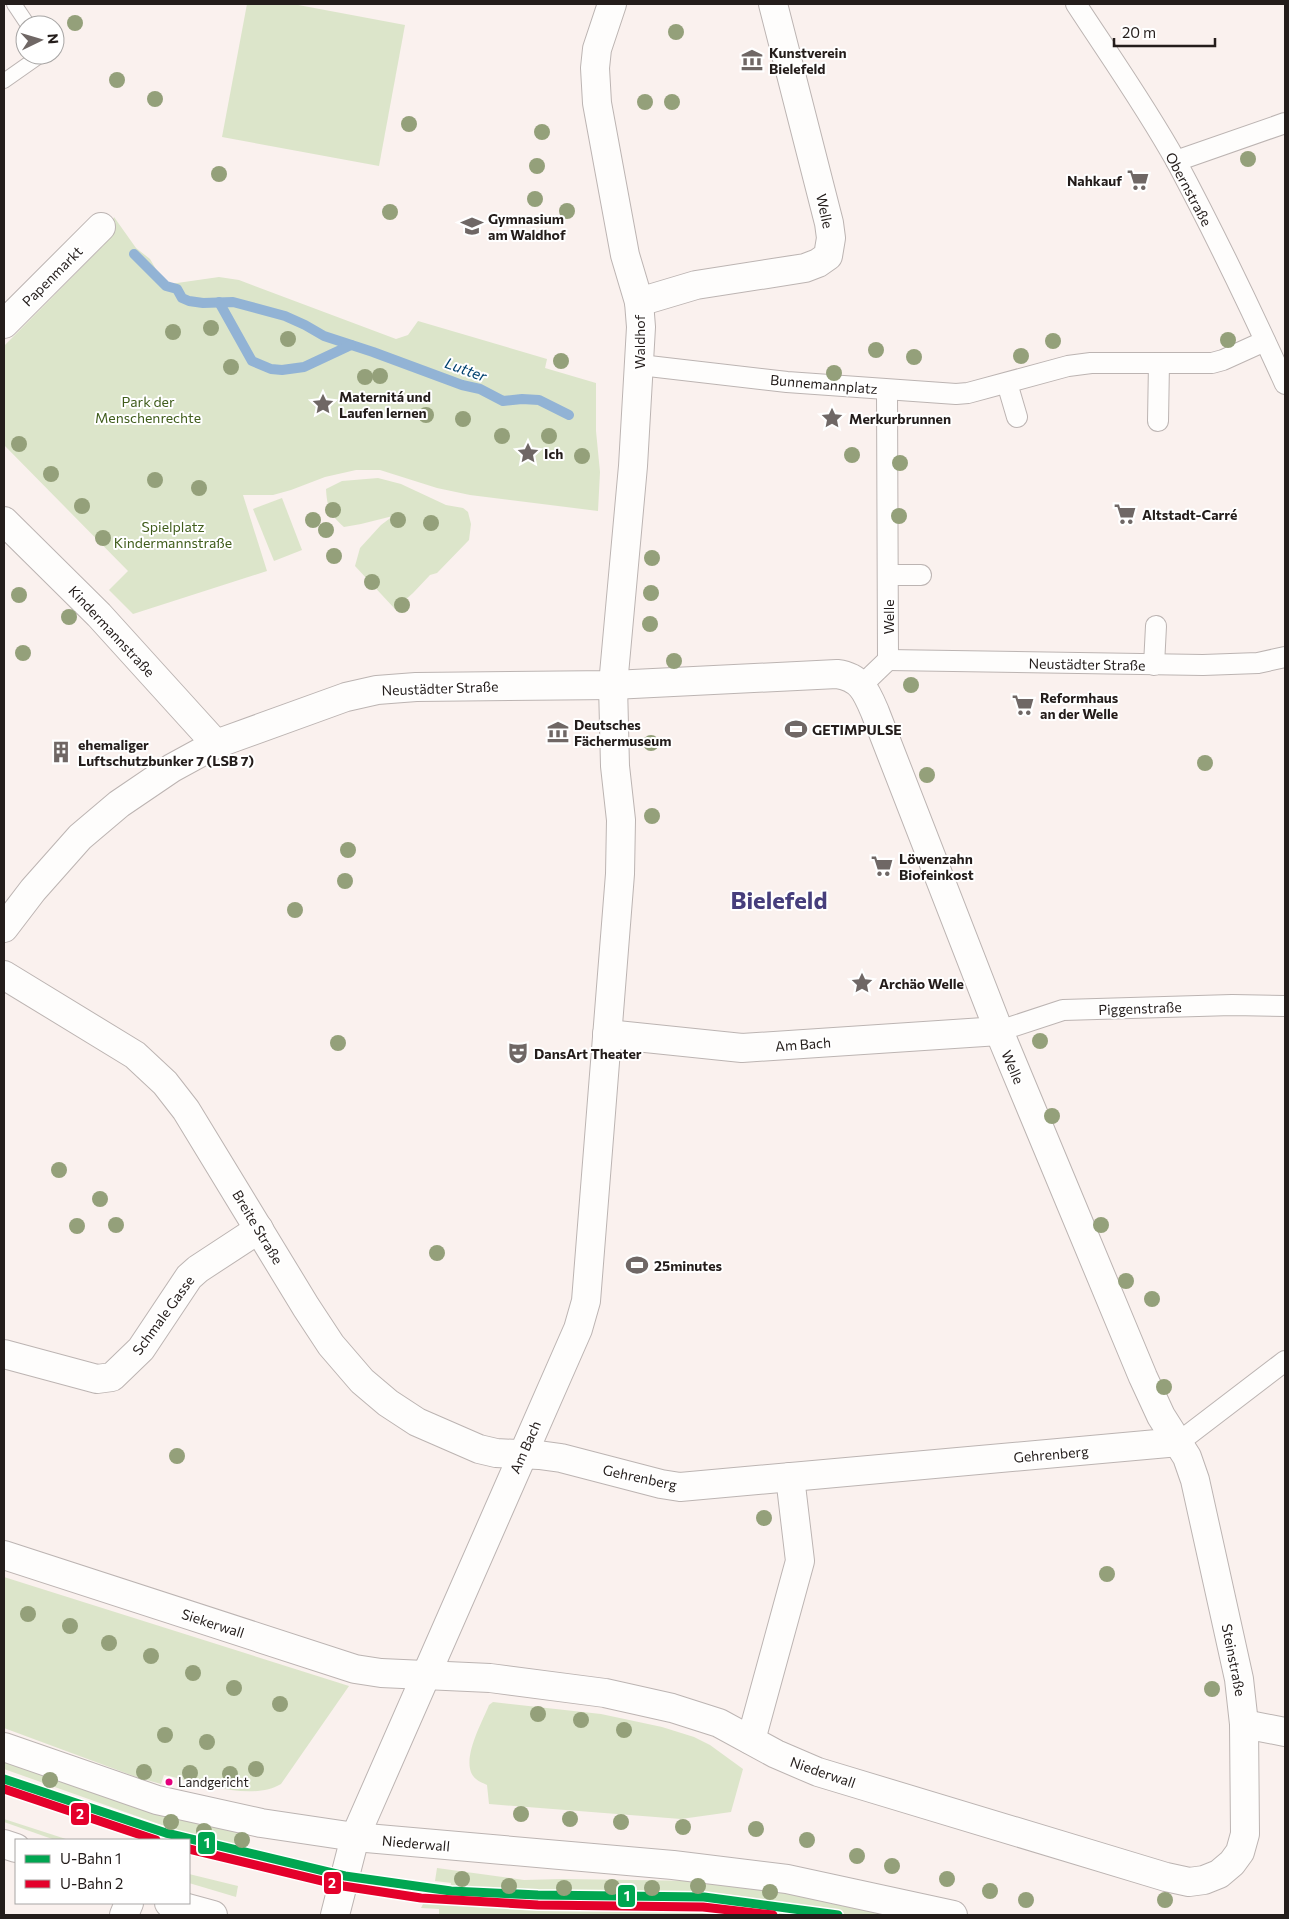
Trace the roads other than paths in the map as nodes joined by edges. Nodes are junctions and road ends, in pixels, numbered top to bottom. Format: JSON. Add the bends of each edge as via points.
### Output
{"nodes":[{"id":1,"x":14,"y":4,"type":"edge"},
{"id":2,"x":612,"y":4,"type":"edge"},
{"id":3,"x":774,"y":4,"type":"edge"},
{"id":4,"x":1076,"y":4,"type":"edge"},
{"id":5,"x":21,"y":15,"type":"edge"},
{"id":6,"x":27,"y":65,"type":"edge"},
{"id":7,"x":4,"y":81,"type":"edge"},
{"id":8,"x":1285,"y":123,"type":"edge"},
{"id":9,"x":1176,"y":161,"type":"junction"},
{"id":10,"x":101,"y":227,"type":"dead end"},
{"id":11,"x":638,"y":302,"type":"junction"},
{"id":12,"x":4,"y":324,"type":"edge"},
{"id":13,"x":1266,"y":341,"type":"junction"},
{"id":14,"x":1159,"y":363,"type":"junction"},
{"id":15,"x":640,"y":365,"type":"junction"},
{"id":16,"x":1007,"y":383,"type":"junction"},
{"id":17,"x":1285,"y":384,"type":"edge"},
{"id":18,"x":887,"y":390,"type":"junction"},
{"id":19,"x":1017,"y":417,"type":"dead end"},
{"id":20,"x":1158,"y":421,"type":"dead end"},
{"id":21,"x":4,"y":521,"type":"edge"},
{"id":22,"x":922,"y":574,"type":"dead end"},
{"id":23,"x":888,"y":575,"type":"junction"},
{"id":24,"x":1156,"y":626,"type":"dead end"},
{"id":25,"x":1285,"y":657,"type":"edge"},
{"id":26,"x":888,"y":660,"type":"junction"},
{"id":27,"x":1154,"y":665,"type":"junction"},
{"id":28,"x":613,"y":685,"type":"junction"},
{"id":29,"x":862,"y":685,"type":"junction"},
{"id":30,"x":216,"y":744,"type":"junction"},
{"id":31,"x":4,"y":928,"type":"edge"},
{"id":32,"x":4,"y":975,"type":"edge"},
{"id":33,"x":1285,"y":1006,"type":"edge"},
{"id":34,"x":999,"y":1031,"type":"junction"},
{"id":35,"x":607,"y":1034,"type":"junction"},
{"id":36,"x":259,"y":1229,"type":"junction"},
{"id":37,"x":4,"y":1354,"type":"edge"},
{"id":38,"x":1285,"y":1361,"type":"edge"},
{"id":39,"x":1179,"y":1442,"type":"junction"},
{"id":40,"x":521,"y":1455,"type":"junction"},
{"id":41,"x":790,"y":1477,"type":"junction"},
{"id":42,"x":4,"y":1555,"type":"edge"},
{"id":43,"x":426,"y":1675,"type":"junction"},
{"id":44,"x":1244,"y":1724,"type":"junction"},
{"id":45,"x":1285,"y":1732,"type":"edge"},
{"id":46,"x":751,"y":1740,"type":"junction"},
{"id":47,"x":4,"y":1747,"type":"edge"},
{"id":48,"x":355,"y":1837,"type":"junction"},
{"id":49,"x":1219,"y":1874,"type":"joint"},
{"id":50,"x":173,"y":1904,"type":"edge"},
{"id":51,"x":213,"y":1915,"type":"edge"},
{"id":52,"x":335,"y":1915,"type":"edge"},
{"id":53,"x":953,"y":1915,"type":"edge"}],
"edges":[{"from":1,"to":5,"type":"lane"},
{"from":2,"to":11,"type":"street","name":"Waldhof","via":[[597,49],[597,103],[625,255]]},
{"from":3,"to":11,"type":"street","name":"Welle","via":[[829,223],[828,256],[818,264],[804,268],[696,285]]},
{"from":4,"to":9,"type":"street","name":"Obernstraße"},
{"from":6,"to":7,"type":"lane"},
{"from":8,"to":9,"type":"street"},
{"from":9,"to":13,"type":"street","name":"Obernstraße"},
{"from":10,"to":12,"type":"street","name":"Papenmarkt"},
{"from":11,"to":15,"type":"street","name":"Waldhof"},
{"from":13,"to":14,"type":"street","name":"Bunnemannplatz","via":[[1212,363]]},
{"from":13,"to":17,"type":"street","name":"Obernstraße"},
{"from":14,"to":16,"type":"street","name":"Bunnemannplatz","via":[[1090,363]]},
{"from":14,"to":20,"type":"street"},
{"from":15,"to":18,"type":"street","name":"Bunnemannplatz"},
{"from":15,"to":28,"type":"street","name":"Waldhof"},
{"from":16,"to":18,"type":"street","name":"Bunnemannplatz","via":[[956,394]]},
{"from":16,"to":19,"type":"street"},
{"from":18,"to":23,"type":"street","name":"Welle"},
{"from":21,"to":30,"type":"street","name":"Kindermannstraße","via":[[99,615]]},
{"from":22,"to":23,"type":"street"},
{"from":23,"to":26,"type":"street","name":"Welle"},
{"from":24,"to":27,"type":"street"},
{"from":25,"to":27,"type":"street","name":"Neustädter Straße","via":[[1258,662]]},
{"from":26,"to":27,"type":"street","name":"Neustädter Straße"},
{"from":26,"to":29,"type":"street"},
{"from":28,"to":29,"type":"street","name":"Neustädter Straße","via":[[837,674],[855,679]]},
{"from":28,"to":30,"type":"street","name":"Neustädter Straße","via":[[416,686],[377,690],[346,697]]},
{"from":28,"to":35,"type":"street","name":"Am Bach","via":[[614,756],[621,846]]},
{"from":29,"to":34,"type":"street","name":"Welle","via":[[876,712]]},
{"from":30,"to":31,"type":"street","name":"Neustädter Straße","via":[[164,773],[119,804],[80,837],[32,890]]},
{"from":32,"to":36,"type":"street","name":"Breite Straße","via":[[136,1056],[165,1083],[186,1110]]},
{"from":33,"to":34,"type":"street","name":"Piggenstraße","via":[[1063,1010]]},
{"from":34,"to":35,"type":"street","name":"Am Bach","via":[[742,1048]]},
{"from":34,"to":39,"type":"street","name":"Welle","via":[[1143,1377],[1161,1416]]},
{"from":35,"to":40,"type":"street","name":"Am Bach","via":[[586,1301],[578,1328]]},
{"from":36,"to":37,"type":"street","name":"Schmale Gasse","via":[[189,1277],[141,1349],[112,1377],[97,1379]]},
{"from":36,"to":40,"type":"street","name":"Breite Straße","via":[[326,1337],[362,1381],[416,1422],[479,1449],[496,1454]]},
{"from":38,"to":39,"type":"street"},
{"from":39,"to":41,"type":"street","name":"Gehrenberg"},
{"from":39,"to":44,"type":"street","name":"Steinstraße","via":[[1195,1480],[1239,1679]]},
{"from":40,"to":41,"type":"street","name":"Gehrenberg","via":[[561,1458],[680,1487]]},
{"from":40,"to":43,"type":"street","name":"Am Bach"},
{"from":41,"to":46,"type":"street","via":[[800,1561]]},
{"from":42,"to":43,"type":"street","name":"Siekerwall","via":[[355,1669],[381,1674]]},
{"from":43,"to":46,"type":"street","name":"Niederwall","via":[[490,1678],[605,1694],[672,1708],[719,1723]]},
{"from":43,"to":48,"type":"street","name":"Am Bach"},
{"from":44,"to":45,"type":"street"},
{"from":44,"to":49,"type":"street","name":"Steinstraße","via":[[1245,1834],[1240,1852]]},
{"from":46,"to":49,"type":"street","name":"Niederwall","via":[[818,1772],[1166,1877],[1188,1882]]},
{"from":47,"to":48,"type":"street","name":"Niederwall","via":[[157,1800],[261,1823]]},
{"from":48,"to":52,"type":"street"},
{"from":48,"to":53,"type":"street","name":"Niederwall","via":[[673,1865],[759,1876]]},
{"from":50,"to":51,"type":"street"}]}
